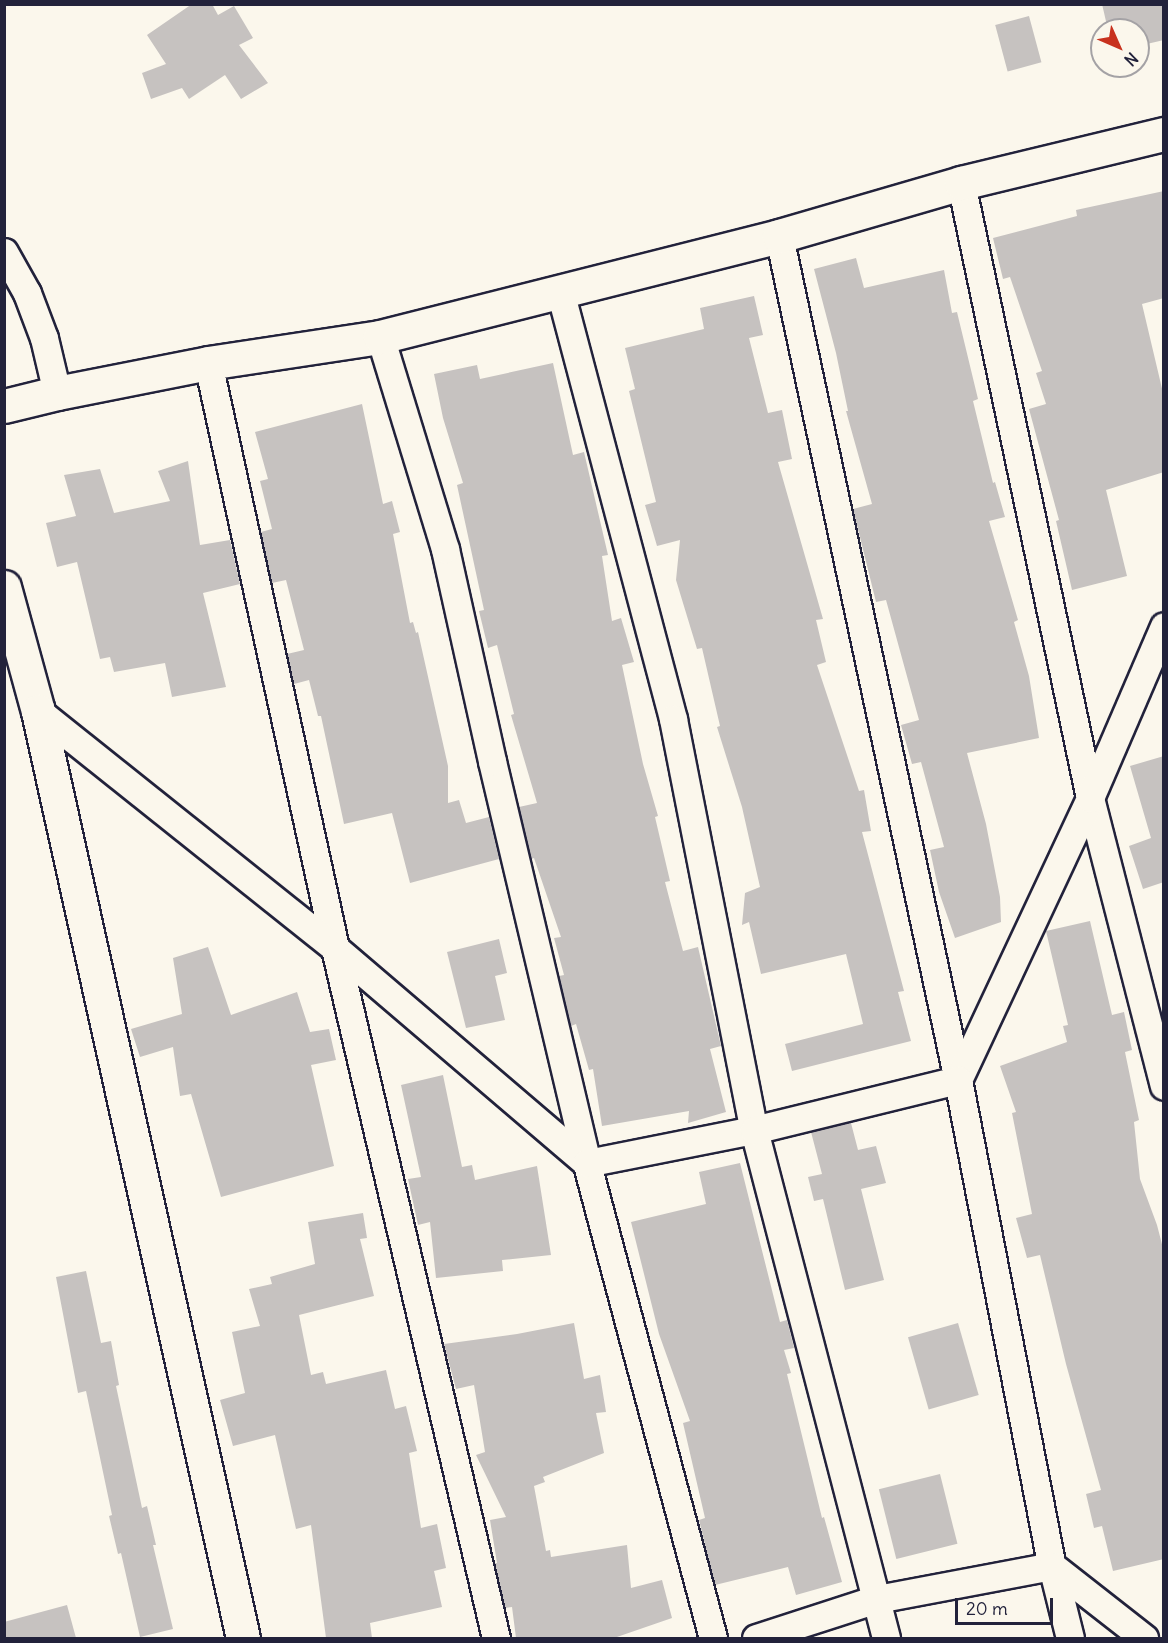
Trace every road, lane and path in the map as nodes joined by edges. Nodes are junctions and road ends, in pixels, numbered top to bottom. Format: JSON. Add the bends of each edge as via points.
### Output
{"nodes":[{"id":1,"x":1164,"y":134,"type":"edge"},
{"id":2,"x":962,"y":183,"type":"junction"},
{"id":3,"x":779,"y":236,"type":"junction"},
{"id":4,"x":4,"y":252,"type":"edge"},
{"id":5,"x":560,"y":291,"type":"junction"},
{"id":6,"x":380,"y":337,"type":"junction"},
{"id":7,"x":208,"y":363,"type":"junction"},
{"id":8,"x":57,"y":393,"type":"junction"},
{"id":9,"x":4,"y":406,"type":"edge"},
{"id":10,"x":4,"y":587,"type":"edge"},
{"id":11,"x":1164,"y":626,"type":"edge"},
{"id":12,"x":38,"y":711,"type":"junction"},
{"id":13,"x":1090,"y":798,"type":"junction"},
{"id":14,"x":335,"y":948,"type":"junction"},
{"id":15,"x":958,"y":1080,"type":"junction"},
{"id":16,"x":1164,"y":1086,"type":"edge"},
{"id":17,"x":754,"y":1130,"type":"junction"},
{"id":18,"x":587,"y":1163,"type":"junction"},
{"id":19,"x":1052,"y":1566,"type":"junction"},
{"id":20,"x":877,"y":1599,"type":"junction"},
{"id":21,"x":243,"y":1638,"type":"edge"},
{"id":22,"x":496,"y":1638,"type":"edge"},
{"id":23,"x":714,"y":1638,"type":"edge"},
{"id":24,"x":756,"y":1638,"type":"edge"},
{"id":25,"x":886,"y":1638,"type":"edge"},
{"id":26,"x":1070,"y":1638,"type":"edge"},
{"id":27,"x":1144,"y":1638,"type":"edge"}],
"edges":[{"from":1,"to":2,"type":"street"},
{"from":2,"to":3,"type":"street"},
{"from":2,"to":13,"type":"street"},
{"from":3,"to":5,"type":"street"},
{"from":3,"to":15,"type":"street"},
{"from":4,"to":8,"type":"street","via":[[34,311]]},
{"from":5,"to":6,"type":"street"},
{"from":5,"to":17,"type":"street","via":[[673,719]]},
{"from":6,"to":7,"type":"street"},
{"from":6,"to":18,"type":"street","via":[[445,549]]},
{"from":7,"to":8,"type":"street"},
{"from":7,"to":14,"type":"street"},
{"from":8,"to":9,"type":"street"},
{"from":10,"to":12,"type":"street"},
{"from":11,"to":13,"type":"street"},
{"from":12,"to":14,"type":"street"},
{"from":12,"to":21,"type":"street"},
{"from":13,"to":15,"type":"street"},
{"from":13,"to":16,"type":"street"},
{"from":14,"to":18,"type":"street"},
{"from":14,"to":22,"type":"street"},
{"from":15,"to":17,"type":"street"},
{"from":15,"to":19,"type":"street"},
{"from":17,"to":18,"type":"street"},
{"from":17,"to":20,"type":"street"},
{"from":18,"to":23,"type":"street"},
{"from":19,"to":20,"type":"street"},
{"from":19,"to":26,"type":"street"},
{"from":19,"to":27,"type":"street"},
{"from":20,"to":24,"type":"street"},
{"from":20,"to":25,"type":"street"}]}
